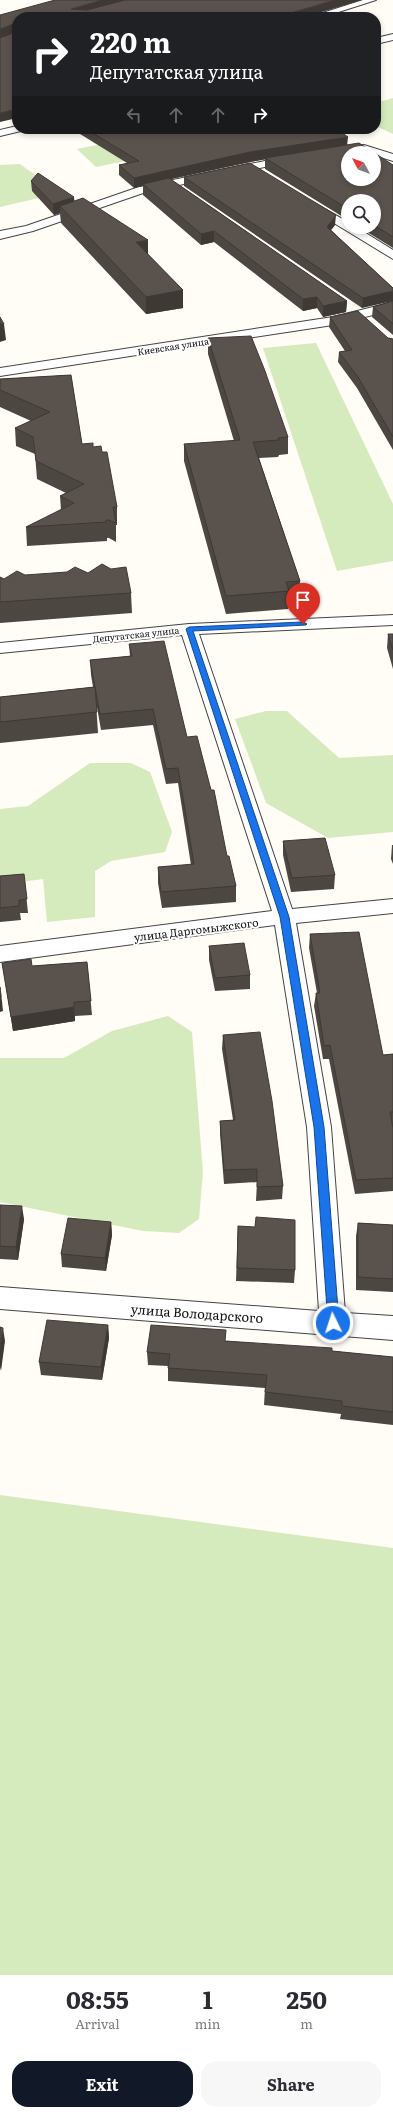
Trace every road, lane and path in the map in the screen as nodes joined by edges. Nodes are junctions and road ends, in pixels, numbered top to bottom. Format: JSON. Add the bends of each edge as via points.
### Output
{"nodes":[{"id":1,"x":372,"y":0,"type":"edge"},
{"id":2,"x":331,"y":12,"type":"edge"},
{"id":3,"x":393,"y":37,"type":"edge"},
{"id":4,"x":381,"y":40,"type":"edge"},
{"id":5,"x":12,"y":130,"type":"edge"},
{"id":6,"x":0,"y":133,"type":"edge"},
{"id":7,"x":334,"y":152,"type":"edge"},
{"id":8,"x":304,"y":156,"type":"edge"},
{"id":9,"x":393,"y":158,"type":"edge"},
{"id":10,"x":250,"y":166,"type":"junction"},
{"id":11,"x":263,"y":175,"type":"edge"},
{"id":12,"x":170,"y":183,"type":"junction"},
{"id":13,"x":186,"y":194,"type":"edge"},
{"id":14,"x":303,"y":200,"type":"edge"},
{"id":15,"x":0,"y":235,"type":"edge"},
{"id":16,"x":393,"y":255,"type":"edge"},
{"id":17,"x":347,"y":305,"type":"edge"},
{"id":18,"x":393,"y":306,"type":"edge"},
{"id":19,"x":360,"y":314,"type":"junction"},
{"id":20,"x":371,"y":324,"type":"edge"},
{"id":21,"x":0,"y":372,"type":"edge"},
{"id":22,"x":393,"y":620,"type":"edge"},
{"id":23,"x":189,"y":629,"type":"junction"},
{"id":24,"x":0,"y":648,"type":"edge"},
{"id":25,"x":393,"y":906,"type":"edge"},
{"id":26,"x":284,"y":917,"type":"junction"},
{"id":27,"x":0,"y":954,"type":"edge"},
{"id":28,"x":0,"y":1298,"type":"edge"},
{"id":29,"x":333,"y":1323,"type":"junction"},
{"id":30,"x":393,"y":1328,"type":"edge"}],
"edges":[{"from":1,"to":2,"type":"street"},
{"from":3,"to":4,"type":"street"},
{"from":5,"to":6,"type":"street"},
{"from":7,"to":9,"type":"street","via":[[364,148]]},
{"from":8,"to":10,"type":"street"},
{"from":10,"to":11,"type":"street"},
{"from":10,"to":12,"type":"street"},
{"from":12,"to":13,"type":"street"},
{"from":12,"to":15,"type":"street","via":[[143,189],[30,229]]},
{"from":14,"to":16,"type":"street"},
{"from":17,"to":19,"type":"street"},
{"from":18,"to":19,"type":"street","name":"Киевская улица"},
{"from":19,"to":20,"type":"street"},
{"from":19,"to":21,"type":"street","name":"Киевская улица","via":[[333,321]]},
{"from":22,"to":23,"type":"street","name":"Депутатская улица"},
{"from":23,"to":24,"type":"street","name":"Депутатская улица"},
{"from":23,"to":26,"type":"street"},
{"from":25,"to":26,"type":"street","name":"улица Даргомыжского"},
{"from":26,"to":27,"type":"street","name":"улица Даргомыжского"},
{"from":26,"to":29,"type":"street","via":[[319,1127]]},
{"from":28,"to":29,"type":"street","name":"улица Володарского"},
{"from":29,"to":30,"type":"street","name":"улица Володарского"}]}
